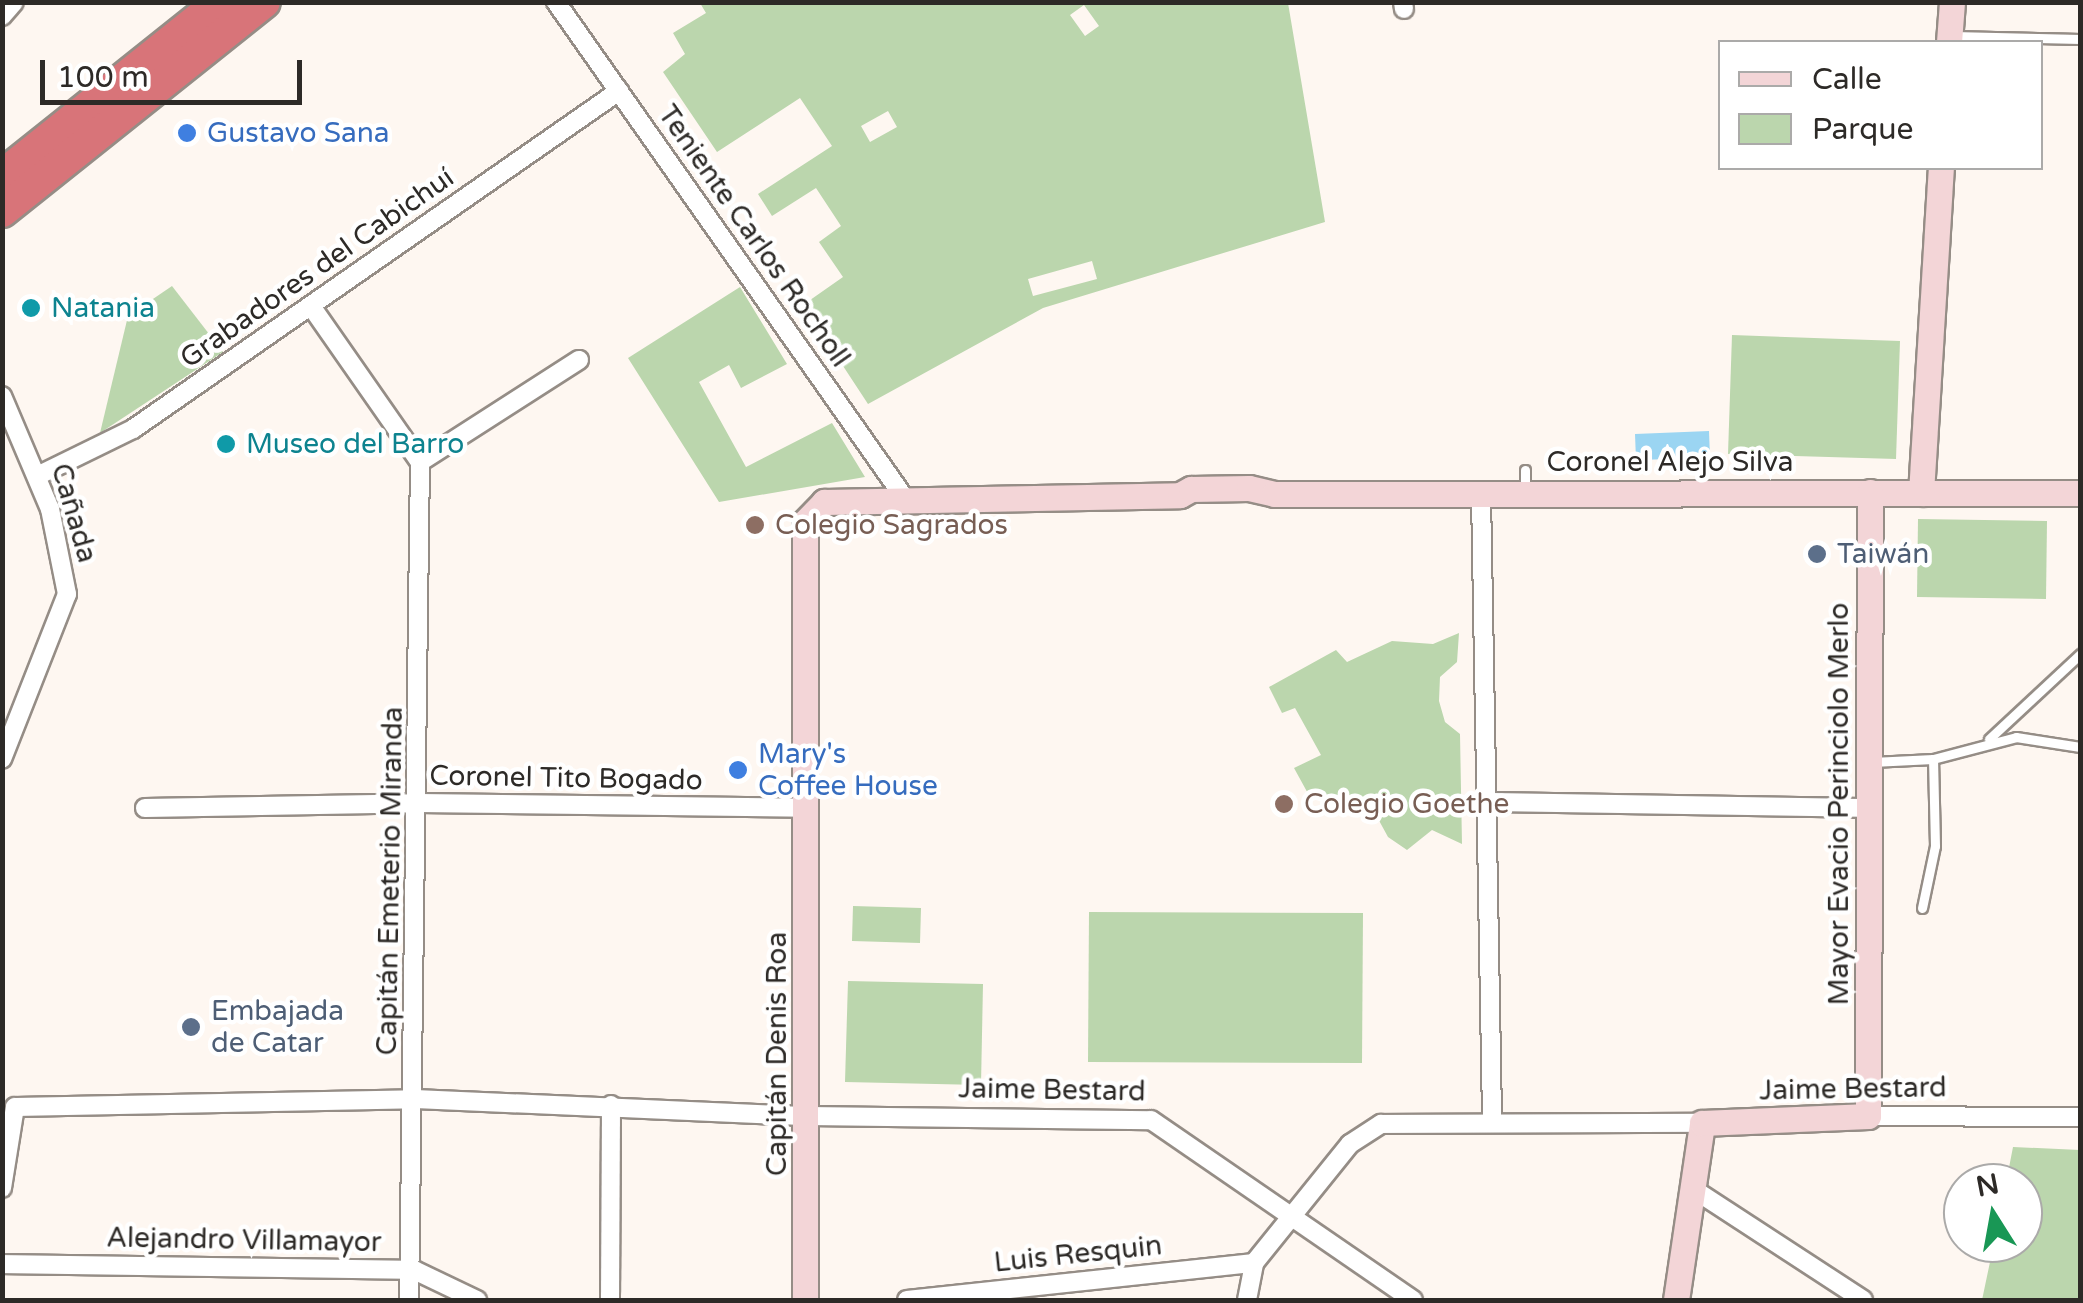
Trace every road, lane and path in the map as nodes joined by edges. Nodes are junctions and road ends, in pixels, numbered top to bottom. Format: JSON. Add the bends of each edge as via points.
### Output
{"nodes":[{"id":1,"x":14,"y":2,"type":"edge"},
{"id":2,"x":220,"y":2,"type":"edge"},
{"id":3,"x":264,"y":2,"type":"edge"},
{"id":4,"x":556,"y":2,"type":"edge"},
{"id":5,"x":1952,"y":2,"type":"edge"},
{"id":6,"x":2,"y":16,"type":"edge"},
{"id":7,"x":1950,"y":39,"type":"edge"},
{"id":8,"x":2080,"y":39,"type":"edge"},
{"id":9,"x":619,"y":92,"type":"junction"},
{"id":10,"x":1942,"y":170,"type":"edge"},
{"id":11,"x":2,"y":176,"type":"edge"},
{"id":12,"x":3,"y":210,"type":"edge"},
{"id":13,"x":311,"y":306,"type":"junction"},
{"id":14,"x":580,"y":360,"type":"dead end"},
{"id":15,"x":2,"y":396,"type":"edge"},
{"id":16,"x":420,"y":462,"type":"junction"},
{"id":17,"x":37,"y":476,"type":"junction"},
{"id":18,"x":1482,"y":492,"type":"junction"},
{"id":19,"x":1870,"y":492,"type":"junction"},
{"id":20,"x":1921,"y":493,"type":"junction"},
{"id":21,"x":2080,"y":493,"type":"edge"},
{"id":22,"x":906,"y":500,"type":"junction"},
{"id":23,"x":2080,"y":654,"type":"edge"},
{"id":24,"x":1987,"y":741,"type":"junction"},
{"id":25,"x":2080,"y":747,"type":"edge"},
{"id":26,"x":2,"y":759,"type":"edge"},
{"id":27,"x":1932,"y":759,"type":"junction"},
{"id":28,"x":1870,"y":762,"type":"junction"},
{"id":29,"x":1486,"y":802,"type":"junction"},
{"id":30,"x":419,"y":803,"type":"junction"},
{"id":31,"x":146,"y":808,"type":"dead end"},
{"id":32,"x":806,"y":808,"type":"junction"},
{"id":33,"x":1868,"y":808,"type":"junction"},
{"id":34,"x":1922,"y":908,"type":"dead end"},
{"id":35,"x":415,"y":1099,"type":"junction"},
{"id":36,"x":9,"y":1100,"type":"edge"},
{"id":37,"x":612,"y":1104,"type":"junction"},
{"id":38,"x":808,"y":1116,"type":"junction"},
{"id":39,"x":1868,"y":1116,"type":"junction"},
{"id":40,"x":2080,"y":1117,"type":"edge"},
{"id":41,"x":1492,"y":1120,"type":"junction"},
{"id":42,"x":1702,"y":1123,"type":"junction"},
{"id":43,"x":4,"y":1168,"type":"edge"},
{"id":44,"x":2,"y":1188,"type":"edge"},
{"id":45,"x":1694,"y":1190,"type":"junction"},
{"id":46,"x":1294,"y":1213,"type":"junction"},
{"id":47,"x":1254,"y":1263,"type":"junction"},
{"id":48,"x":2,"y":1264,"type":"edge"},
{"id":49,"x":414,"y":1270,"type":"junction"},
{"id":50,"x":409,"y":1300,"type":"edge"},
{"id":51,"x":477,"y":1300,"type":"edge"},
{"id":52,"x":610,"y":1300,"type":"edge"},
{"id":53,"x":804,"y":1300,"type":"edge"},
{"id":54,"x":907,"y":1300,"type":"edge"},
{"id":55,"x":1248,"y":1300,"type":"edge"},
{"id":56,"x":1413,"y":1300,"type":"edge"},
{"id":57,"x":1676,"y":1300,"type":"edge"},
{"id":58,"x":1864,"y":1300,"type":"edge"}],
"edges":[{"from":1,"to":6,"type":"street"},
{"from":2,"to":11,"type":"highway"},
{"from":3,"to":12,"type":"highway"},
{"from":4,"to":9,"type":"street","name":"Teniente Carlos Rocholl"},
{"from":5,"to":7,"type":"main road"},
{"from":7,"to":8,"type":"lane"},
{"from":9,"to":13,"type":"street","name":"Grabadores del Cabichuí"},
{"from":9,"to":22,"type":"street","name":"Teniente Carlos Rocholl"},
{"from":10,"to":20,"type":"main road"},
{"from":13,"to":16,"type":"street"},
{"from":13,"to":17,"type":"street","name":"Grabadores del Cabichuí","via":[[133,429]]},
{"from":14,"to":16,"type":"street"},
{"from":15,"to":17,"type":"street","name":"Cañada"},
{"from":16,"to":30,"type":"street","name":"Capitán Emeterio Miranda"},
{"from":17,"to":26,"type":"street","name":"Cañada","via":[[64,560],[67,594]]},
{"from":18,"to":19,"type":"main road","name":"Coronel Alejo Silva","via":[[1525,481]]},
{"from":18,"to":22,"type":"main road","name":"Coronel Alejo Silva","via":[[1259,494],[1248,501],[1190,503],[1180,496]]},
{"from":18,"to":29,"type":"street"},
{"from":19,"to":20,"type":"main road","name":"Coronel Alejo Silva"},
{"from":19,"to":28,"type":"main road","name":"Mayor Evacio Perinciolo Merlo"},
{"from":20,"to":21,"type":"main road","name":"Coronel Alejo Silva"},
{"from":22,"to":32,"type":"main road","name":"Coronel Alejo Silva","via":[[824,502],[805,522]]},
{"from":23,"to":24,"type":"lane"},
{"from":24,"to":25,"type":"lane","via":[[2046,738]]},
{"from":24,"to":27,"type":"lane"},
{"from":27,"to":28,"type":"lane"},
{"from":27,"to":34,"type":"lane","via":[[1935,846]]},
{"from":28,"to":33,"type":"main road","name":"Mayor Evacio Perinciolo Merlo"},
{"from":29,"to":33,"type":"street"},
{"from":29,"to":41,"type":"street"},
{"from":30,"to":31,"type":"street","name":"Coronel Tito Bogado"},
{"from":30,"to":32,"type":"street","name":"Coronel Tito Bogado"},
{"from":30,"to":35,"type":"street","name":"Capitán Emeterio Miranda"},
{"from":32,"to":38,"type":"main road","name":"Capitán Denis Roa"},
{"from":33,"to":39,"type":"main road","name":"Mayor Evacio Perinciolo Merlo"},
{"from":35,"to":36,"type":"street","name":"Jaime Bestard"},
{"from":35,"to":37,"type":"street","name":"Jaime Bestard"},
{"from":35,"to":49,"type":"street","name":"Capitán Emeterio Miranda"},
{"from":36,"to":43,"type":"street"},
{"from":37,"to":38,"type":"street","name":"Jaime Bestard"},
{"from":37,"to":52,"type":"street"},
{"from":38,"to":46,"type":"street","name":"Jaime Bestard","via":[[1151,1120]]},
{"from":38,"to":53,"type":"main road","name":"Capitán Denis Roa"},
{"from":39,"to":40,"type":"street","name":"Jaime Bestard"},
{"from":39,"to":42,"type":"main road","name":"Jaime Bestard"},
{"from":41,"to":42,"type":"street","name":"Jaime Bestard"},
{"from":41,"to":46,"type":"street","name":"Jaime Bestard","via":[[1393,1121],[1370,1129]]},
{"from":42,"to":45,"type":"main road"},
{"from":43,"to":44,"type":"street"},
{"from":45,"to":57,"type":"main road"},
{"from":45,"to":58,"type":"street"},
{"from":46,"to":47,"type":"street"},
{"from":46,"to":56,"type":"street"},
{"from":47,"to":54,"type":"street","name":"Luis Resquin"},
{"from":47,"to":55,"type":"street"},
{"from":48,"to":49,"type":"street","name":"Alejandro Villamayor"},
{"from":49,"to":50,"type":"street","name":"Capitán Emeterio Miranda"},
{"from":49,"to":51,"type":"street","name":"Alejandro Villamayor"}]}
